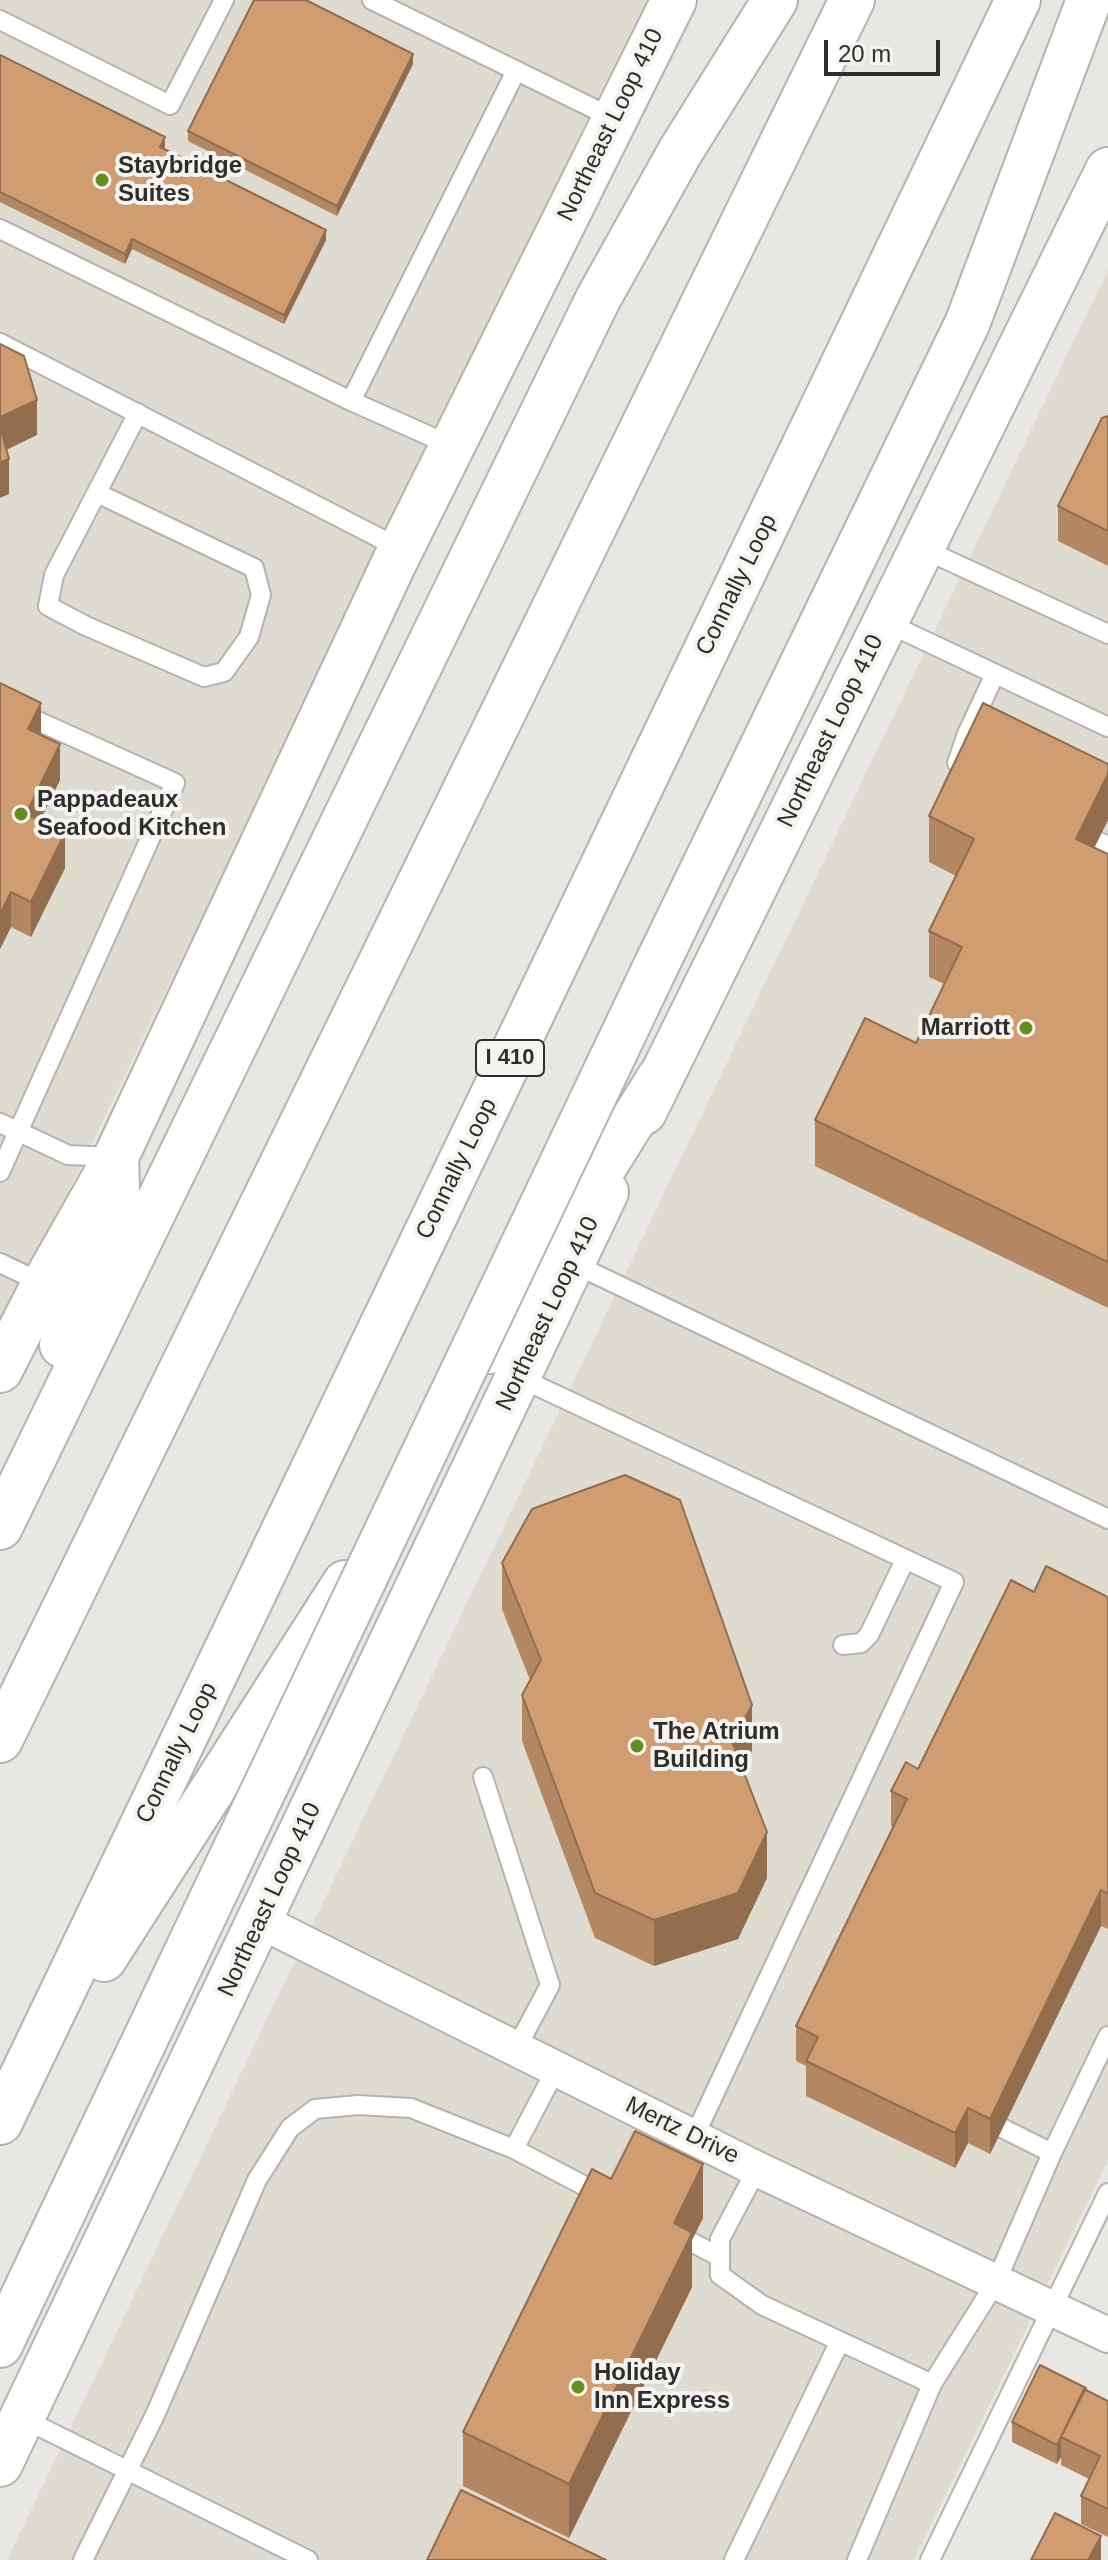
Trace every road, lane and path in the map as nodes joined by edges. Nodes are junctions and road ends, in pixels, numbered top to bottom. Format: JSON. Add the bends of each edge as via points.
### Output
{"nodes":[{"id":1,"x":372,"y":0,"type":"edge"},
{"id":2,"x":674,"y":0,"type":"edge"},
{"id":3,"x":775,"y":0,"type":"edge"},
{"id":4,"x":852,"y":0,"type":"edge"},
{"id":5,"x":1018,"y":0,"type":"edge"},
{"id":6,"x":1089,"y":0,"type":"edge"},
{"id":7,"x":217,"y":2,"type":"edge"},
{"id":8,"x":0,"y":20,"type":"edge"},
{"id":9,"x":516,"y":71,"type":"junction"},
{"id":10,"x":615,"y":119,"type":"junction"},
{"id":11,"x":1103,"y":195,"type":"edge"},
{"id":12,"x":0,"y":229,"type":"edge"},
{"id":13,"x":0,"y":343,"type":"edge"},
{"id":14,"x":351,"y":401,"type":"junction"},
{"id":15,"x":138,"y":413,"type":"junction"},
{"id":16,"x":452,"y":446,"type":"junction"},
{"id":17,"x":97,"y":493,"type":"junction"},
{"id":18,"x":921,"y":548,"type":"junction"},
{"id":19,"x":401,"y":549,"type":"junction"},
{"id":20,"x":885,"y":622,"type":"junction"},
{"id":21,"x":1108,"y":634,"type":"edge"},
{"id":22,"x":995,"y":674,"type":"junction"},
{"id":23,"x":0,"y":704,"type":"edge"},
{"id":24,"x":1108,"y":727,"type":"edge"},
{"id":25,"x":969,"y":779,"type":"edge"},
{"id":26,"x":660,"y":1077,"type":"junction"},
{"id":27,"x":0,"y":1123,"type":"edge"},
{"id":28,"x":18,"y":1131,"type":"junction"},
{"id":29,"x":116,"y":1157,"type":"junction"},
{"id":30,"x":0,"y":1172,"type":"edge"},
{"id":31,"x":0,"y":1263,"type":"edge"},
{"id":32,"x":572,"y":1263,"type":"junction"},
{"id":33,"x":44,"y":1284,"type":"junction"},
{"id":34,"x":0,"y":1370,"type":"edge"},
{"id":35,"x":518,"y":1377,"type":"junction"},
{"id":36,"x":0,"y":1517,"type":"edge"},
{"id":37,"x":1108,"y":1519,"type":"edge"},
{"id":38,"x":0,"y":1527,"type":"edge"},
{"id":39,"x":905,"y":1560,"type":"junction"},
{"id":40,"x":843,"y":1645,"type":"dead end"},
{"id":41,"x":0,"y":1740,"type":"edge"},
{"id":42,"x":483,"y":1777,"type":"dead end"},
{"id":43,"x":260,"y":1921,"type":"junction"},
{"id":44,"x":1108,"y":2036,"type":"edge"},
{"id":45,"x":516,"y":2049,"type":"junction"},
{"id":46,"x":556,"y":2069,"type":"junction"},
{"id":47,"x":2,"y":2119,"type":"edge"},
{"id":48,"x":1002,"y":2128,"type":"edge"},
{"id":49,"x":694,"y":2137,"type":"junction"},
{"id":50,"x":514,"y":2149,"type":"junction"},
{"id":51,"x":1052,"y":2153,"type":"junction"},
{"id":52,"x":757,"y":2169,"type":"junction"},
{"id":53,"x":1108,"y":2193,"type":"edge"},
{"id":54,"x":624,"y":2207,"type":"edge"},
{"id":55,"x":691,"y":2242,"type":"edge"},
{"id":56,"x":720,"y":2257,"type":"junction"},
{"id":57,"x":996,"y":2282,"type":"junction"},
{"id":58,"x":1052,"y":2309,"type":"junction"},
{"id":59,"x":1108,"y":2335,"type":"edge"},
{"id":60,"x":840,"y":2341,"type":"junction"},
{"id":61,"x":0,"y":2345,"type":"edge"},
{"id":62,"x":932,"y":2384,"type":"junction"},
{"id":63,"x":22,"y":2418,"type":"junction"},
{"id":64,"x":0,"y":2464,"type":"edge"},
{"id":65,"x":128,"y":2470,"type":"junction"},
{"id":66,"x":83,"y":2560,"type":"edge"},
{"id":67,"x":308,"y":2560,"type":"edge"},
{"id":68,"x":734,"y":2560,"type":"edge"},
{"id":69,"x":857,"y":2560,"type":"edge"},
{"id":70,"x":930,"y":2560,"type":"edge"}],
"edges":[{"from":1,"to":9,"type":"lane"},
{"from":2,"to":10,"type":"main road","name":"Northeast Loop 410"},
{"from":3,"to":38,"type":"main road","via":[[613,272]]},
{"from":4,"to":41,"type":"main road"},
{"from":5,"to":47,"type":"main road","name":"Connally Loop","number":"I 410"},
{"from":6,"to":61,"type":"main road","bridge":true,"via":[[967,324]]},
{"from":7,"to":8,"type":"lane","via":[[170,105]]},
{"from":9,"to":10,"type":"lane"},
{"from":9,"to":14,"type":"lane"},
{"from":10,"to":16,"type":"main road","name":"Northeast Loop 410"},
{"from":11,"to":18,"type":"main road","name":"Northeast Loop 410"},
{"from":12,"to":14,"type":"lane"},
{"from":13,"to":15,"type":"lane"},
{"from":14,"to":16,"type":"lane"},
{"from":15,"to":17,"type":"lane"},
{"from":15,"to":19,"type":"lane"},
{"from":16,"to":19,"type":"main road","name":"Northeast Loop 410"},
{"from":17,"to":17,"type":"lane","via":[[54,575],[48,606],[204,677],[224,672],[249,637],[261,595],[254,568]]},
{"from":18,"to":20,"type":"main road","name":"Northeast Loop 410"},
{"from":18,"to":21,"type":"lane"},
{"from":19,"to":29,"type":"main road","name":"Northeast Loop 410"},
{"from":20,"to":22,"type":"lane"},
{"from":20,"to":26,"type":"main road","name":"Northeast Loop 410"},
{"from":22,"to":24,"type":"lane"},
{"from":22,"to":25,"type":"lane","via":[[957,763]]},
{"from":23,"to":28,"type":"lane","via":[[175,783]]},
{"from":26,"to":32,"type":"main road","name":"Northeast Loop 410"},
{"from":26,"to":47,"type":"main road","via":[[310,1640]]},
{"from":27,"to":28,"type":"lane"},
{"from":28,"to":29,"type":"lane","via":[[68,1155]]},
{"from":28,"to":30,"type":"lane"},
{"from":29,"to":33,"type":"main road","name":"Northeast Loop 410"},
{"from":29,"to":36,"type":"main road","via":[[117,1190]]},
{"from":31,"to":33,"type":"lane"},
{"from":32,"to":35,"type":"main road","name":"Northeast Loop 410"},
{"from":32,"to":37,"type":"lane"},
{"from":33,"to":34,"type":"main road","name":"Northeast Loop 410"},
{"from":35,"to":39,"type":"lane"},
{"from":35,"to":43,"type":"main road","name":"Northeast Loop 410"},
{"from":39,"to":40,"type":"lane","via":[[869,1635],[861,1643]]},
{"from":39,"to":49,"type":"lane","via":[[954,1582]]},
{"from":42,"to":45,"type":"lane","via":[[550,1985]]},
{"from":43,"to":45,"type":"street","name":"Mertz Drive"},
{"from":43,"to":63,"type":"main road","name":"Northeast Loop 410"},
{"from":44,"to":51,"type":"lane"},
{"from":45,"to":46,"type":"street","name":"Mertz Drive"},
{"from":46,"to":49,"type":"street","name":"Mertz Drive"},
{"from":46,"to":50,"type":"lane"},
{"from":48,"to":51,"type":"lane"},
{"from":49,"to":52,"type":"street","name":"Mertz Drive"},
{"from":50,"to":54,"type":"lane"},
{"from":50,"to":65,"type":"lane","via":[[411,2108],[315,2109],[290,2128],[257,2180]]},
{"from":51,"to":57,"type":"lane"},
{"from":52,"to":56,"type":"lane","via":[[720,2239]]},
{"from":52,"to":57,"type":"street","name":"Mertz Drive"},
{"from":53,"to":58,"type":"lane"},
{"from":55,"to":56,"type":"lane"},
{"from":56,"to":60,"type":"lane","via":[[720,2275],[762,2305]]},
{"from":57,"to":58,"type":"street","name":"Mertz Drive"},
{"from":57,"to":62,"type":"lane"},
{"from":58,"to":59,"type":"street","name":"Mertz Drive"},
{"from":58,"to":70,"type":"lane"},
{"from":60,"to":62,"type":"lane"},
{"from":60,"to":68,"type":"lane"},
{"from":62,"to":69,"type":"lane"},
{"from":63,"to":64,"type":"main road","name":"Northeast Loop 410"},
{"from":63,"to":65,"type":"lane"},
{"from":65,"to":66,"type":"lane"},
{"from":65,"to":67,"type":"lane"}]}
